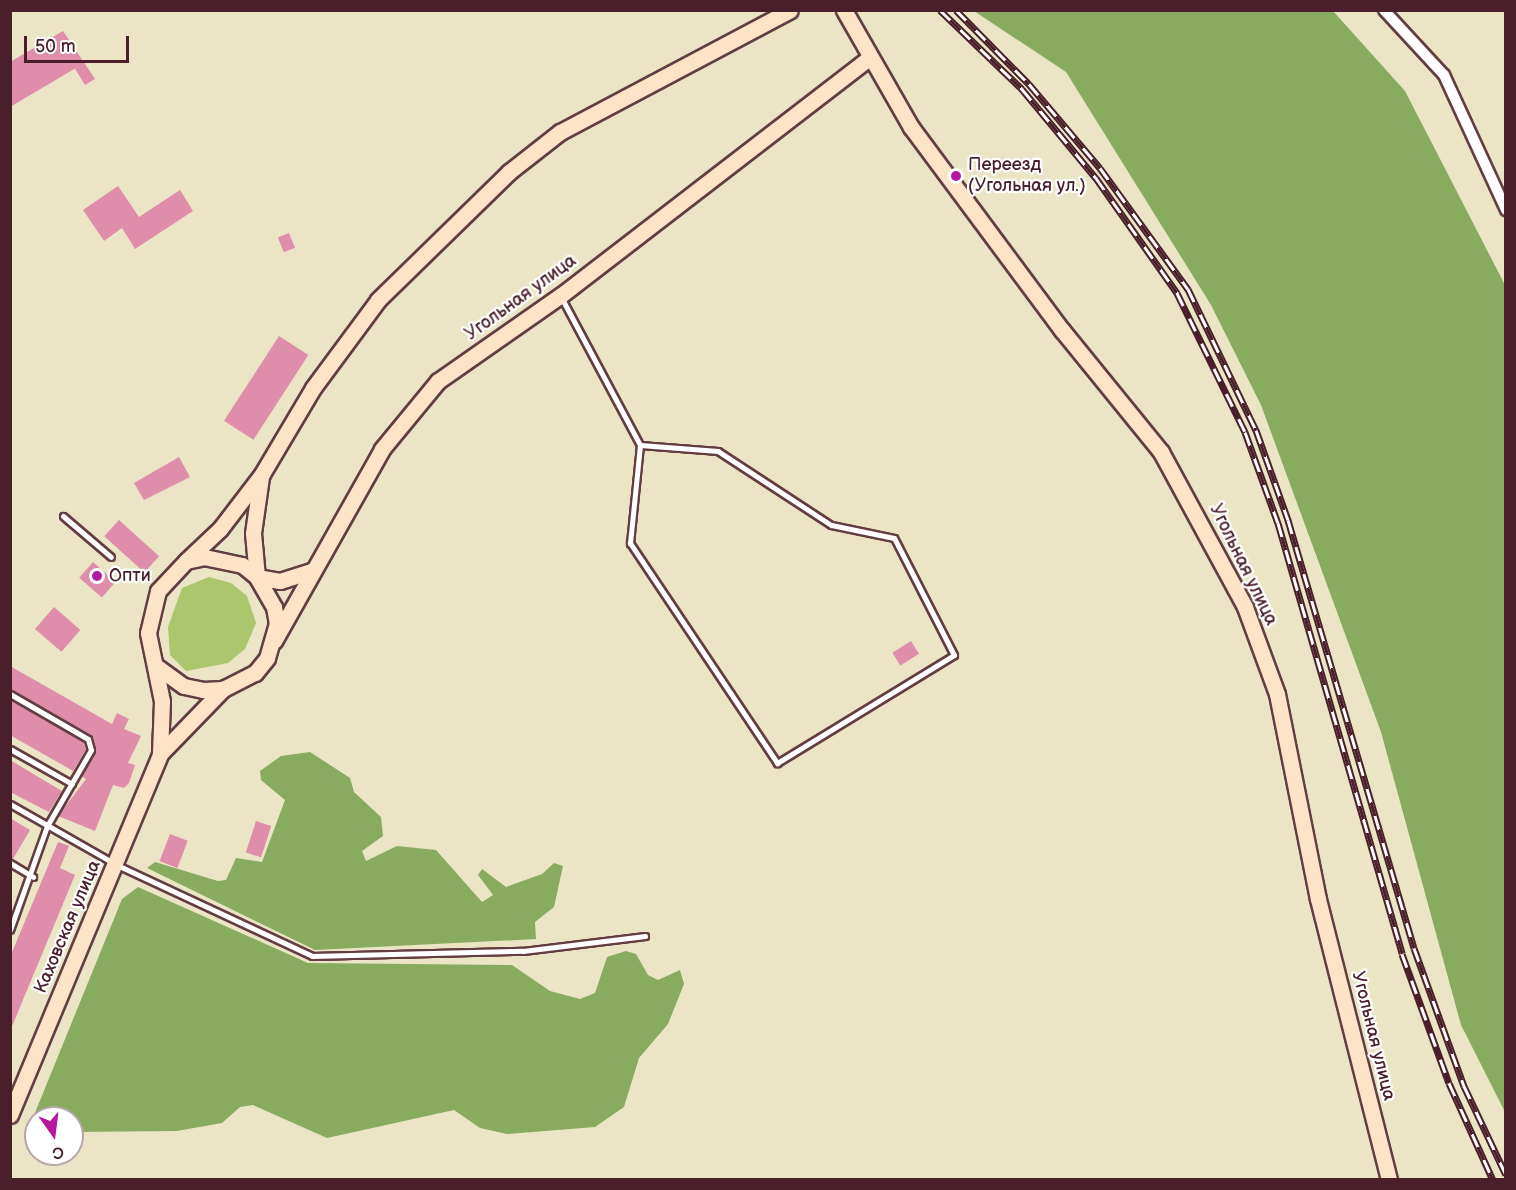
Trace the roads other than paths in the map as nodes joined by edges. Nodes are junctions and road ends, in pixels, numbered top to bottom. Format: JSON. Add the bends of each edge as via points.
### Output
{"nodes":[{"id":1,"x":790,"y":10,"type":"edge"},
{"id":2,"x":844,"y":10,"type":"edge"},
{"id":3,"x":1384,"y":10,"type":"edge"},
{"id":4,"x":870,"y":57,"type":"junction"},
{"id":5,"x":1506,"y":210,"type":"edge"},
{"id":6,"x":560,"y":296,"type":"junction"},
{"id":7,"x":640,"y":445,"type":"junction"},
{"id":8,"x":262,"y":474,"type":"junction"},
{"id":9,"x":63,"y":516,"type":"dead end"},
{"id":10,"x":111,"y":557,"type":"dead end"},
{"id":11,"x":186,"y":561,"type":"junction"},
{"id":12,"x":311,"y":571,"type":"junction"},
{"id":13,"x":257,"y":577,"type":"junction"},
{"id":14,"x":274,"y":641,"type":"junction"},
{"id":15,"x":156,"y":666,"type":"junction"},
{"id":16,"x":223,"y":689,"type":"junction"},
{"id":17,"x":10,"y":693,"type":"edge"},
{"id":18,"x":10,"y":749,"type":"edge"},
{"id":19,"x":160,"y":754,"type":"junction"},
{"id":20,"x":72,"y":784,"type":"junction"},
{"id":21,"x":10,"y":804,"type":"edge"},
{"id":22,"x":47,"y":826,"type":"junction"},
{"id":23,"x":10,"y":863,"type":"edge"},
{"id":24,"x":115,"y":864,"type":"junction"},
{"id":25,"x":33,"y":877,"type":"junction"},
{"id":26,"x":11,"y":929,"type":"edge"},
{"id":27,"x":645,"y":936,"type":"dead end"},
{"id":28,"x":10,"y":1115,"type":"edge"},
{"id":29,"x":1389,"y":1179,"type":"edge"}],
"edges":[{"from":1,"to":8,"type":"main road","via":[[560,132],[508,172],[378,300],[313,388]]},
{"from":2,"to":4,"type":"main road","name":"Угольная улица"},
{"from":3,"to":5,"type":"street","via":[[1444,75]]},
{"from":4,"to":6,"type":"main road","name":"Угольная улица"},
{"from":4,"to":29,"type":"main road","name":"Угольная улица","via":[[911,127],[1062,330],[1161,452],[1245,606],[1277,694],[1318,899]]},
{"from":6,"to":7,"type":"lane"},
{"from":6,"to":12,"type":"main road","name":"Угольная улица","via":[[438,381],[382,449]]},
{"from":7,"to":7,"type":"lane","via":[[718,451],[831,525],[894,538],[954,655],[777,763],[630,543]]},
{"from":8,"to":11,"type":"main road","via":[[220,529]]},
{"from":8,"to":13,"type":"main road","via":[[253,533]]},
{"from":9,"to":10,"type":"lane"},
{"from":11,"to":13,"type":"main road","via":[[224,559]]},
{"from":11,"to":15,"type":"main road","via":[[152,602],[148,633]]},
{"from":12,"to":13,"type":"main road","via":[[280,581]]},
{"from":12,"to":14,"type":"main road","name":"Угольная улица"},
{"from":13,"to":14,"type":"main road","via":[[274,607]]},
{"from":14,"to":16,"type":"main road","via":[[255,673]]},
{"from":15,"to":16,"type":"main road","via":[[184,686]]},
{"from":15,"to":19,"type":"main road","via":[[162,700]]},
{"from":16,"to":19,"type":"main road"},
{"from":17,"to":20,"type":"lane","via":[[90,742]]},
{"from":18,"to":20,"type":"lane"},
{"from":19,"to":24,"type":"main road","name":"Каховская улица"},
{"from":20,"to":22,"type":"lane"},
{"from":21,"to":22,"type":"lane"},
{"from":22,"to":24,"type":"lane"},
{"from":22,"to":25,"type":"lane"},
{"from":23,"to":25,"type":"lane"},
{"from":24,"to":27,"type":"lane","via":[[312,956],[523,951]]},
{"from":24,"to":28,"type":"main road","name":"Каховская улица"},
{"from":25,"to":26,"type":"lane"}]}
